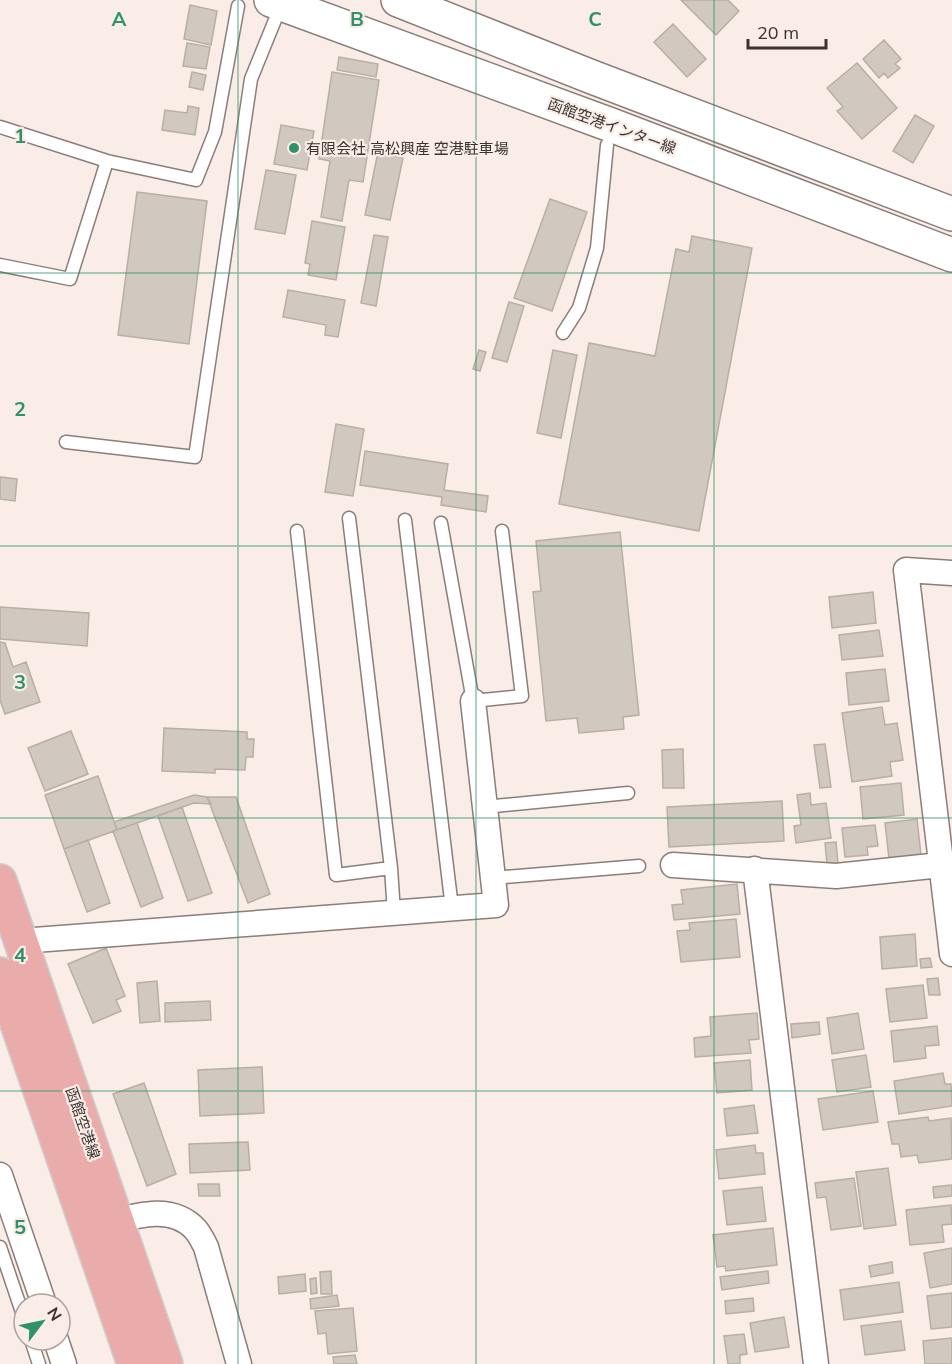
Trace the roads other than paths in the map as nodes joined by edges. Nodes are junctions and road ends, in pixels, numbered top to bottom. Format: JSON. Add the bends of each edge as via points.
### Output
{"nodes":[{"id":1,"x":398,"y":0,"type":"edge"},
{"id":2,"x":238,"y":6,"type":"dead end"},
{"id":3,"x":273,"y":10,"type":"edge"},
{"id":4,"x":0,"y":127,"type":"edge"},
{"id":5,"x":607,"y":145,"type":"dead end"},
{"id":6,"x":107,"y":161,"type":"junction"},
{"id":7,"x":952,"y":214,"type":"edge"},
{"id":8,"x":952,"y":255,"type":"edge"},
{"id":9,"x":0,"y":265,"type":"edge"},
{"id":10,"x":564,"y":333,"type":"dead end"},
{"id":11,"x":66,"y":442,"type":"dead end"},
{"id":12,"x":349,"y":518,"type":"dead end"},
{"id":13,"x":405,"y":520,"type":"dead end"},
{"id":14,"x":441,"y":522,"type":"dead end"},
{"id":15,"x":297,"y":531,"type":"dead end"},
{"id":16,"x":502,"y":531,"type":"dead end"},
{"id":17,"x":952,"y":573,"type":"edge"},
{"id":18,"x":473,"y":701,"type":"junction"},
{"id":19,"x":628,"y":793,"type":"dead end"},
{"id":20,"x":484,"y":807,"type":"junction"},
{"id":21,"x":673,"y":865,"type":"dead end"},
{"id":22,"x":941,"y":865,"type":"junction"},
{"id":23,"x":639,"y":866,"type":"dead end"},
{"id":24,"x":391,"y":868,"type":"junction"},
{"id":25,"x":755,"y":869,"type":"junction"},
{"id":26,"x":492,"y":878,"type":"junction"},
{"id":27,"x":0,"y":881,"type":"edge"},
{"id":28,"x":452,"y":908,"type":"junction"},
{"id":29,"x":394,"y":913,"type":"junction"},
{"id":30,"x":21,"y":941,"type":"junction"},
{"id":31,"x":952,"y":954,"type":"edge"},
{"id":32,"x":0,"y":974,"type":"edge"},
{"id":33,"x":0,"y":1175,"type":"edge"},
{"id":34,"x":102,"y":1225,"type":"junction"},
{"id":35,"x":0,"y":1247,"type":"edge"},
{"id":36,"x":15,"y":1292,"type":"edge"},
{"id":37,"x":40,"y":1292,"type":"edge"},
{"id":38,"x":134,"y":1364,"type":"edge"},
{"id":39,"x":166,"y":1364,"type":"edge"},
{"id":40,"x":239,"y":1364,"type":"edge"},
{"id":41,"x":816,"y":1364,"type":"edge"}],
"edges":[{"from":1,"to":7,"type":"main road"},
{"from":2,"to":6,"type":"lane","via":[[215,132],[196,180]]},
{"from":3,"to":8,"type":"main road","name":"函館空港インター線","via":[[633,133]]},
{"from":3,"to":11,"type":"lane","via":[[251,79],[195,457]]},
{"from":4,"to":6,"type":"lane"},
{"from":5,"to":10,"type":"lane","via":[[597,248],[579,308]]},
{"from":6,"to":9,"type":"lane","via":[[70,279]]},
{"from":12,"to":24,"type":"lane"},
{"from":13,"to":28,"type":"lane"},
{"from":14,"to":18,"type":"lane"},
{"from":15,"to":24,"type":"lane","via":[[336,875]]},
{"from":16,"to":18,"type":"lane","via":[[522,696]]},
{"from":17,"to":22,"type":"street","via":[[906,570]]},
{"from":18,"to":20,"type":"street"},
{"from":19,"to":20,"type":"lane"},
{"from":20,"to":26,"type":"street"},
{"from":21,"to":25,"type":"street"},
{"from":22,"to":25,"type":"street","via":[[836,876]]},
{"from":22,"to":31,"type":"street"},
{"from":23,"to":26,"type":"lane"},
{"from":24,"to":29,"type":"lane"},
{"from":25,"to":41,"type":"street"},
{"from":26,"to":28,"type":"street","via":[[496,905]]},
{"from":27,"to":30,"type":"main road","name":"函館空港線"},
{"from":28,"to":29,"type":"street"},
{"from":29,"to":30,"type":"street"},
{"from":30,"to":34,"type":"main road","name":"函館空港線"},
{"from":32,"to":34,"type":"main road","name":"函館空港線"},
{"from":33,"to":37,"type":"street"},
{"from":34,"to":38,"type":"main road","name":"函館空港線"},
{"from":34,"to":39,"type":"main road","name":"函館空港線"},
{"from":34,"to":40,"type":"street","via":[[142,1214],[164,1214],[183,1220],[196,1230],[206,1247]]},
{"from":35,"to":36,"type":"lane"}]}
